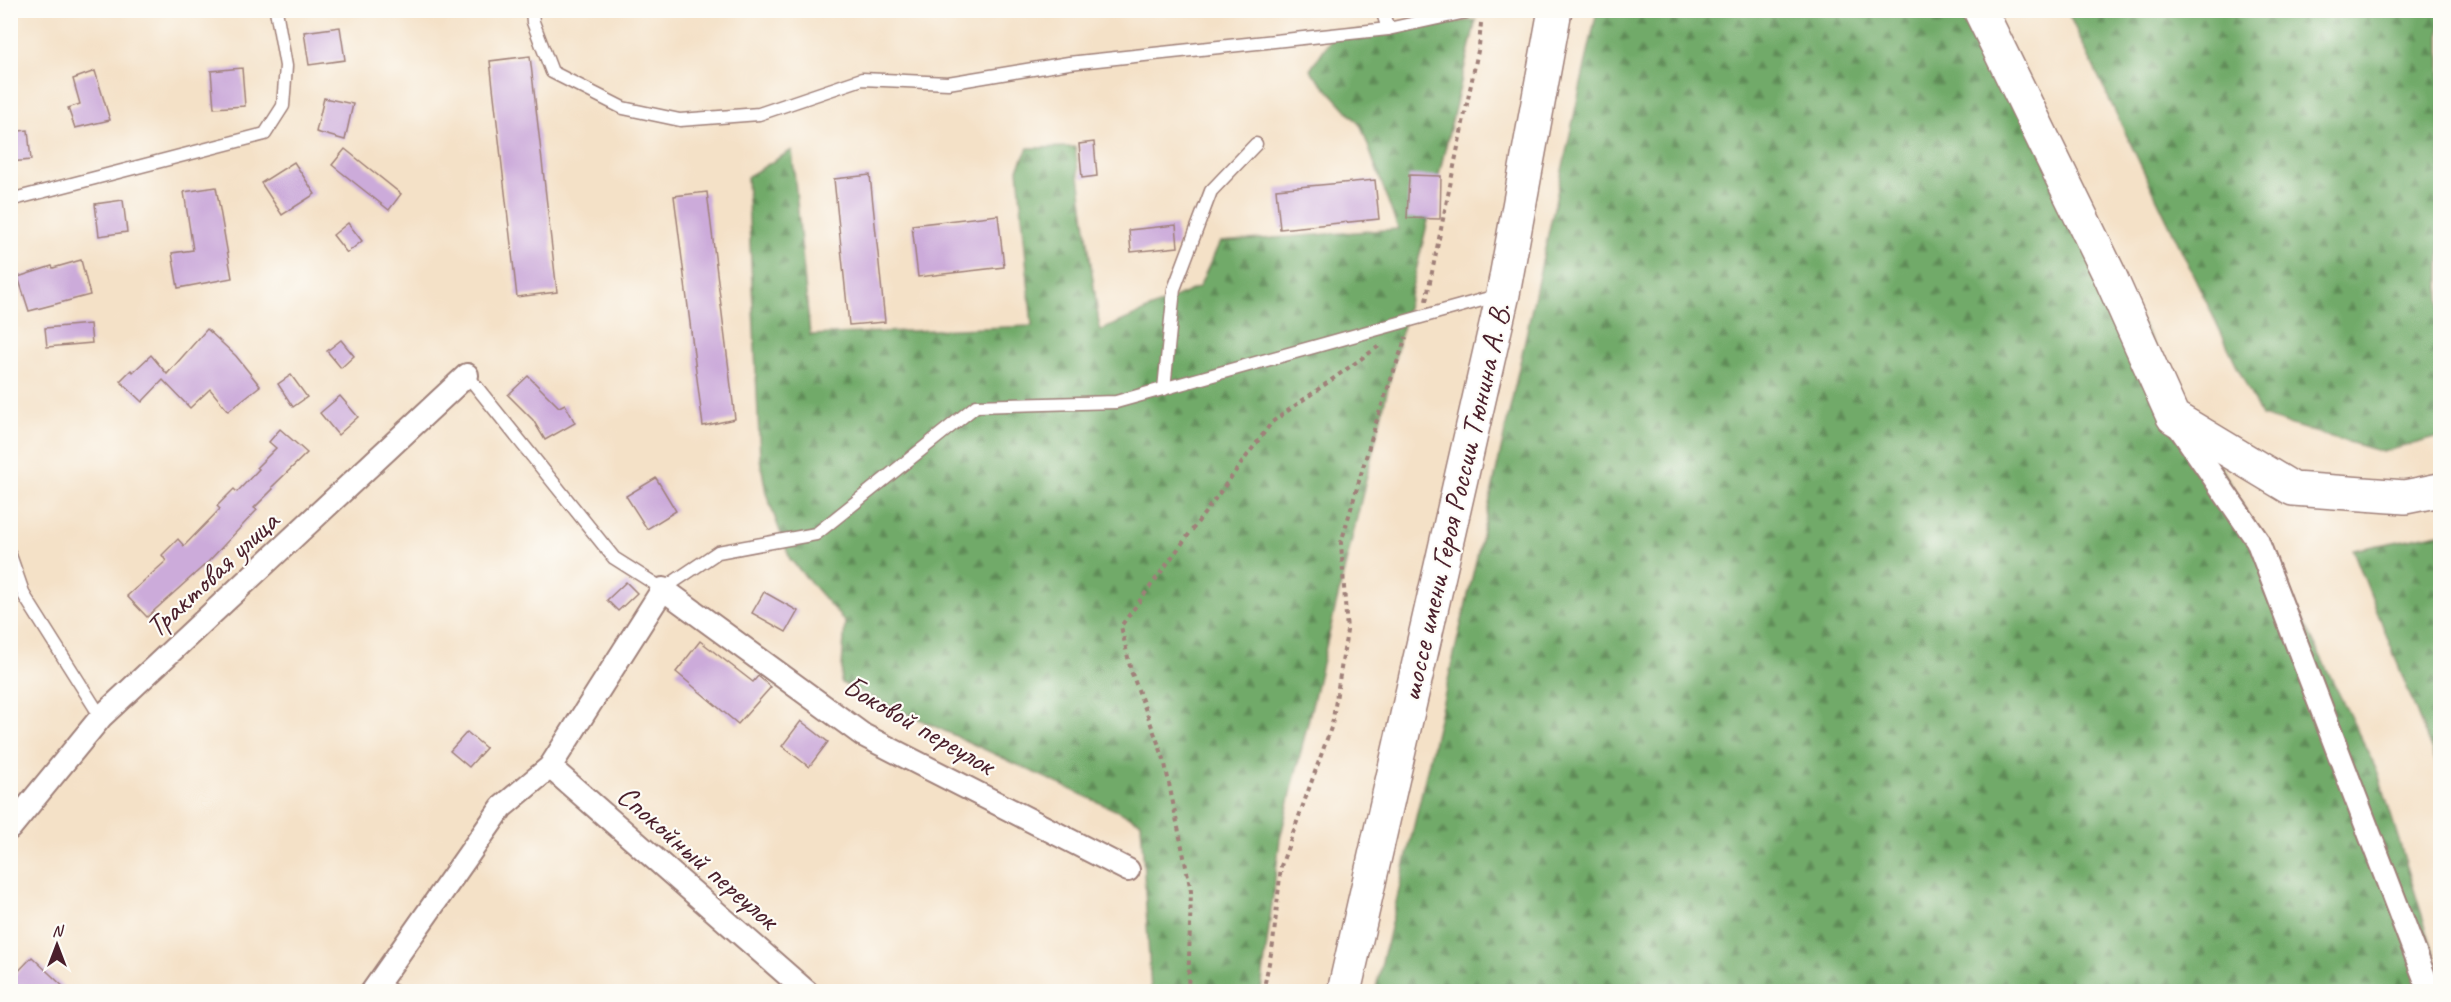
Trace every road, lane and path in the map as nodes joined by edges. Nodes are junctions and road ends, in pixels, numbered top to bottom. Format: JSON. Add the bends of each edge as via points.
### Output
{"nodes":[{"id":1,"x":276,"y":10,"type":"edge"},
{"id":2,"x":532,"y":10,"type":"edge"},
{"id":3,"x":1382,"y":10,"type":"edge"},
{"id":4,"x":1475,"y":10,"type":"edge"},
{"id":5,"x":1555,"y":10,"type":"edge"},
{"id":6,"x":1980,"y":10,"type":"edge"},
{"id":7,"x":1481,"y":22,"type":"dead end"},
{"id":8,"x":1388,"y":29,"type":"junction"},
{"id":9,"x":1256,"y":144,"type":"dead end"},
{"id":10,"x":10,"y":200,"type":"edge"},
{"id":11,"x":1503,"y":294,"type":"junction"},
{"id":12,"x":1423,"y":316,"type":"junction"},
{"id":13,"x":1392,"y":338,"type":"dead end"},
{"id":14,"x":467,"y":375,"type":"joint"},
{"id":15,"x":1164,"y":388,"type":"junction"},
{"id":16,"x":2173,"y":417,"type":"junction"},
{"id":17,"x":2440,"y":490,"type":"edge"},
{"id":18,"x":10,"y":555,"type":"edge"},
{"id":19,"x":663,"y":589,"type":"junction"},
{"id":20,"x":101,"y":717,"type":"junction"},
{"id":21,"x":550,"y":767,"type":"junction"},
{"id":22,"x":10,"y":828,"type":"edge"},
{"id":23,"x":1128,"y":870,"type":"dead end"},
{"id":24,"x":381,"y":988,"type":"edge"},
{"id":25,"x":807,"y":992,"type":"edge"},
{"id":26,"x":1188,"y":992,"type":"edge"},
{"id":27,"x":1263,"y":992,"type":"edge"},
{"id":28,"x":1344,"y":992,"type":"edge"},
{"id":29,"x":2430,"y":992,"type":"edge"}],
"edges":[{"from":1,"to":10,"type":"lane","via":[[286,66],[283,106],[265,134]]},
{"from":2,"to":8,"type":"lane","via":[[552,72],[622,108],[680,120],[759,114],[862,79],[948,82],[1069,63]]},
{"from":3,"to":8,"type":"lane"},
{"from":4,"to":8,"type":"lane"},
{"from":5,"to":11,"type":"main road","name":"шоссе имени Героя России Тюнина А. В."},
{"from":6,"to":16,"type":"main road","via":[[2109,274]]},
{"from":7,"to":12,"type":"path"},
{"from":9,"to":15,"type":"lane","via":[[1211,191],[1178,278]]},
{"from":11,"to":12,"type":"lane"},
{"from":11,"to":28,"type":"main road","name":"шоссе имени Героя России Тюнина А. В."},
{"from":12,"to":15,"type":"lane"},
{"from":12,"to":27,"type":"path","via":[[1410,325],[1377,419],[1341,543],[1347,631],[1332,725],[1281,866],[1273,944]]},
{"from":13,"to":26,"type":"path","via":[[1272,422],[1121,626],[1131,671],[1164,759],[1191,891]]},
{"from":14,"to":19,"type":"lane","via":[[614,558]]},
{"from":14,"to":20,"type":"street","name":"Трактовая улица"},
{"from":15,"to":19,"type":"lane","via":[[1116,402],[976,406],[816,534],[717,552]]},
{"from":16,"to":17,"type":"main road","via":[[2293,489],[2405,497]]},
{"from":16,"to":29,"type":"street","via":[[2257,540]]},
{"from":18,"to":20,"type":"lane","via":[[24,595]]},
{"from":19,"to":21,"type":"street"},
{"from":19,"to":23,"type":"street","name":"Боковой переулок","via":[[863,735]]},
{"from":20,"to":22,"type":"street","name":"Трактовая улица"},
{"from":21,"to":24,"type":"street","via":[[502,807]]},
{"from":21,"to":25,"type":"street","name":"Спокойный переулок"}]}
